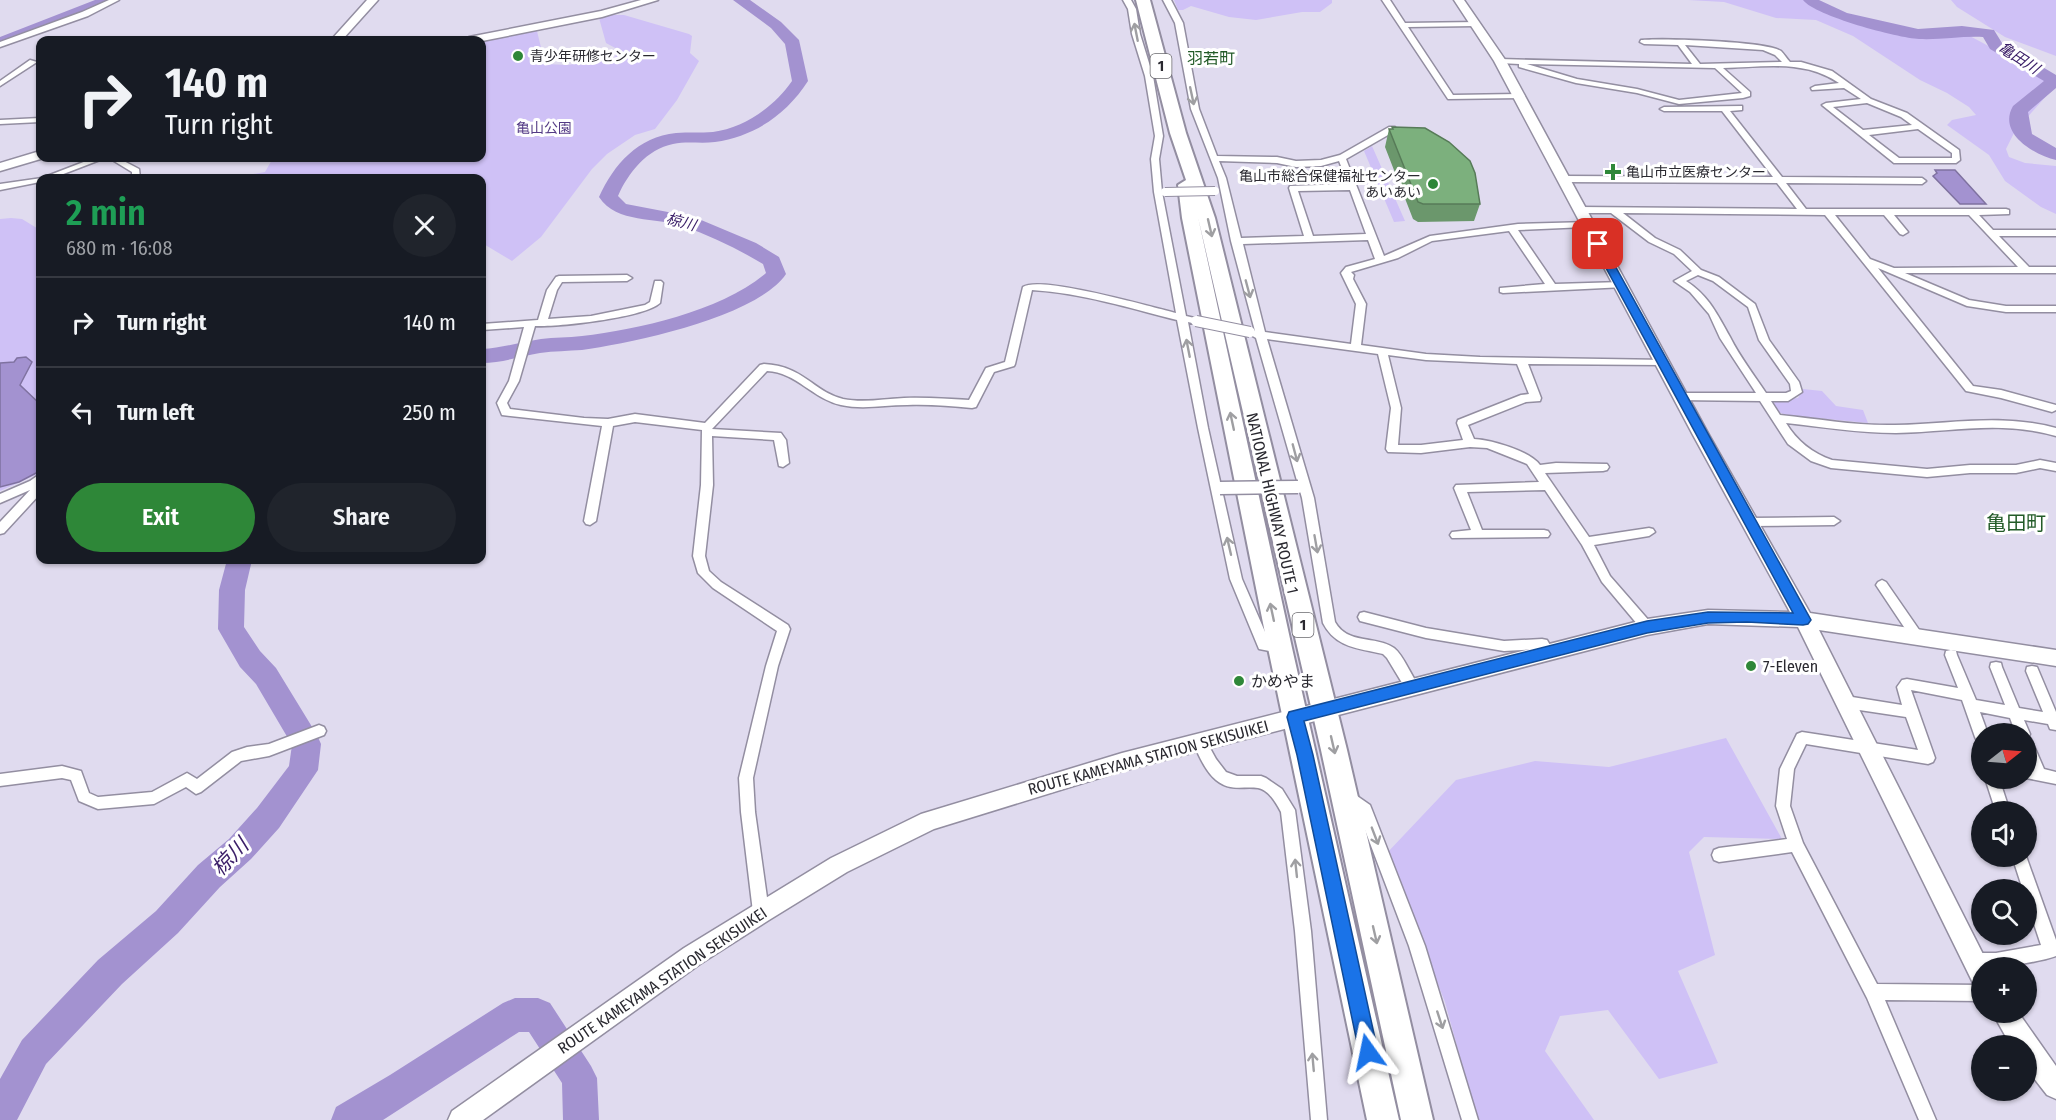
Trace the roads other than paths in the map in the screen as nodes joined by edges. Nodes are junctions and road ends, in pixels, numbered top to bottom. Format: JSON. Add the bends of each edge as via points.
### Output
{"nodes":[{"id":1,"x":115,"y":0,"type":"edge"},
{"id":2,"x":373,"y":0,"type":"edge"},
{"id":3,"x":653,"y":0,"type":"edge"},
{"id":4,"x":1127,"y":0,"type":"edge"},
{"id":5,"x":1143,"y":0,"type":"edge"},
{"id":6,"x":1167,"y":0,"type":"edge"},
{"id":7,"x":1386,"y":0,"type":"edge"},
{"id":8,"x":1459,"y":0,"type":"edge"},
{"id":9,"x":1475,"y":24,"type":"junction"},
{"id":10,"x":1404,"y":25,"type":"junction"},
{"id":11,"x":340,"y":36,"type":"edge"},
{"id":12,"x":486,"y":37,"type":"edge"},
{"id":13,"x":1644,"y":42,"type":"dead end"},
{"id":14,"x":1680,"y":43,"type":"junction"},
{"id":15,"x":0,"y":45,"type":"edge"},
{"id":16,"x":1503,"y":61,"type":"junction"},
{"id":17,"x":33,"y":62,"type":"dead end"},
{"id":18,"x":1787,"y":63,"type":"junction"},
{"id":19,"x":1698,"y":66,"type":"junction"},
{"id":20,"x":1717,"y":66,"type":"junction"},
{"id":21,"x":0,"y":84,"type":"edge"},
{"id":22,"x":1847,"y":84,"type":"junction"},
{"id":23,"x":1815,"y":88,"type":"dead end"},
{"id":24,"x":1518,"y":96,"type":"junction"},
{"id":25,"x":1868,"y":101,"type":"junction"},
{"id":26,"x":1740,"y":108,"type":"dead end"},
{"id":27,"x":1725,"y":109,"type":"junction"},
{"id":28,"x":1664,"y":110,"type":"dead end"},
{"id":29,"x":36,"y":120,"type":"edge"},
{"id":30,"x":0,"y":122,"type":"edge"},
{"id":31,"x":1920,"y":126,"type":"junction"},
{"id":32,"x":1392,"y":129,"type":"edge"},
{"id":33,"x":1178,"y":133,"type":"junction"},
{"id":34,"x":1862,"y":133,"type":"junction"},
{"id":35,"x":36,"y":156,"type":"edge"},
{"id":36,"x":1216,"y":158,"type":"junction"},
{"id":37,"x":1342,"y":158,"type":"junction"},
{"id":38,"x":90,"y":162,"type":"edge"},
{"id":39,"x":122,"y":162,"type":"edge"},
{"id":40,"x":0,"y":167,"type":"edge"},
{"id":41,"x":57,"y":174,"type":"edge"},
{"id":42,"x":136,"y":174,"type":"edge"},
{"id":43,"x":1563,"y":179,"type":"junction"},
{"id":44,"x":1781,"y":180,"type":"junction"},
{"id":45,"x":36,"y":181,"type":"edge"},
{"id":46,"x":1922,"y":181,"type":"dead end"},
{"id":47,"x":0,"y":187,"type":"edge"},
{"id":48,"x":1353,"y":188,"type":"junction"},
{"id":49,"x":1161,"y":192,"type":"junction"},
{"id":50,"x":1226,"y":192,"type":"junction"},
{"id":51,"x":1613,"y":210,"type":"junction"},
{"id":52,"x":1804,"y":212,"type":"junction"},
{"id":53,"x":1828,"y":212,"type":"junction"},
{"id":54,"x":1887,"y":212,"type":"junction"},
{"id":55,"x":1971,"y":212,"type":"junction"},
{"id":56,"x":2006,"y":213,"type":"dead end"},
{"id":57,"x":1583,"y":217,"type":"junction"},
{"id":58,"x":1512,"y":228,"type":"junction"},
{"id":59,"x":1903,"y":232,"type":"dead end"},
{"id":60,"x":1991,"y":233,"type":"junction"},
{"id":61,"x":2056,"y":233,"type":"edge"},
{"id":62,"x":1372,"y":237,"type":"junction"},
{"id":63,"x":1309,"y":238,"type":"junction"},
{"id":64,"x":1236,"y":241,"type":"junction"},
{"id":65,"x":1381,"y":261,"type":"junction"},
{"id":66,"x":1868,"y":261,"type":"junction"},
{"id":67,"x":1891,"y":270,"type":"junction"},
{"id":68,"x":2026,"y":270,"type":"junction"},
{"id":69,"x":2056,"y":270,"type":"edge"},
{"id":70,"x":1698,"y":272,"type":"junction"},
{"id":71,"x":627,"y":278,"type":"dead end"},
{"id":72,"x":658,"y":283,"type":"dead end"},
{"id":73,"x":1622,"y":285,"type":"junction"},
{"id":74,"x":1552,"y":287,"type":"junction"},
{"id":75,"x":1503,"y":290,"type":"dead end"},
{"id":76,"x":2056,"y":309,"type":"edge"},
{"id":77,"x":1181,"y":316,"type":"junction"},
{"id":78,"x":542,"y":324,"type":"junction"},
{"id":79,"x":530,"y":325,"type":"junction"},
{"id":80,"x":486,"y":327,"type":"edge"},
{"id":81,"x":1256,"y":334,"type":"junction"},
{"id":82,"x":1356,"y":348,"type":"junction"},
{"id":83,"x":1382,"y":351,"type":"junction"},
{"id":84,"x":1521,"y":360,"type":"junction"},
{"id":85,"x":1662,"y":362,"type":"junction"},
{"id":86,"x":1682,"y":397,"type":"junction"},
{"id":87,"x":1764,"y":397,"type":"junction"},
{"id":88,"x":2052,"y":408,"type":"dead end"},
{"id":89,"x":1777,"y":418,"type":"junction"},
{"id":90,"x":608,"y":423,"type":"junction"},
{"id":91,"x":707,"y":430,"type":"junction"},
{"id":92,"x":2056,"y":432,"type":"edge"},
{"id":93,"x":1470,"y":443,"type":"junction"},
{"id":94,"x":783,"y":463,"type":"dead end"},
{"id":95,"x":1603,"y":467,"type":"dead end"},
{"id":96,"x":2056,"y":467,"type":"edge"},
{"id":97,"x":1536,"y":470,"type":"junction"},
{"id":98,"x":36,"y":483,"type":"edge"},
{"id":99,"x":36,"y":486,"type":"edge"},
{"id":100,"x":1547,"y":486,"type":"junction"},
{"id":101,"x":1301,"y":487,"type":"junction"},
{"id":102,"x":1218,"y":488,"type":"junction"},
{"id":103,"x":0,"y":499,"type":"edge"},
{"id":104,"x":590,"y":521,"type":"dead end"},
{"id":105,"x":1834,"y":521,"type":"dead end"},
{"id":106,"x":1749,"y":522,"type":"junction"},
{"id":107,"x":0,"y":530,"type":"edge"},
{"id":108,"x":1649,"y":532,"type":"dead end"},
{"id":109,"x":1478,"y":534,"type":"junction"},
{"id":110,"x":1544,"y":534,"type":"dead end"},
{"id":111,"x":1456,"y":535,"type":"dead end"},
{"id":112,"x":1586,"y":542,"type":"junction"},
{"id":113,"x":1882,"y":585,"type":"dead end"},
{"id":114,"x":1364,"y":618,"type":"dead end"},
{"id":115,"x":1803,"y":620,"type":"junction"},
{"id":116,"x":1647,"y":627,"type":"junction"},
{"id":117,"x":1917,"y":638,"type":"junction"},
{"id":118,"x":1280,"y":648,"type":"junction"},
{"id":119,"x":1548,"y":652,"type":"junction"},
{"id":120,"x":1951,"y":655,"type":"dead end"},
{"id":121,"x":2056,"y":658,"type":"edge"},
{"id":122,"x":1996,"y":667,"type":"dead end"},
{"id":123,"x":2032,"y":671,"type":"dead end"},
{"id":124,"x":1412,"y":687,"type":"junction"},
{"id":125,"x":1968,"y":700,"type":"junction"},
{"id":126,"x":1846,"y":702,"type":"junction"},
{"id":127,"x":1325,"y":709,"type":"junction"},
{"id":128,"x":1912,"y":712,"type":"junction"},
{"id":129,"x":2015,"y":713,"type":"junction"},
{"id":130,"x":1295,"y":717,"type":"junction"},
{"id":131,"x":1977,"y":723,"type":"edge"},
{"id":132,"x":2019,"y":723,"type":"edge"},
{"id":133,"x":2055,"y":723,"type":"edge"},
{"id":134,"x":318,"y":731,"type":"dead end"},
{"id":135,"x":1200,"y":743,"type":"junction"},
{"id":136,"x":1868,"y":749,"type":"junction"},
{"id":137,"x":2037,"y":774,"type":"edge"},
{"id":138,"x":2056,"y":778,"type":"edge"},
{"id":139,"x":0,"y":780,"type":"edge"},
{"id":140,"x":1342,"y":790,"type":"junction"},
{"id":141,"x":1796,"y":845,"type":"junction"},
{"id":142,"x":1719,"y":855,"type":"dead end"},
{"id":143,"x":2023,"y":867,"type":"edge"},
{"id":144,"x":761,"y":912,"type":"junction"},
{"id":145,"x":2054,"y":949,"type":"edge"},
{"id":146,"x":2015,"y":957,"type":"edge"},
{"id":147,"x":1971,"y":959,"type":"edge"},
{"id":148,"x":1874,"y":992,"type":"junction"},
{"id":149,"x":1971,"y":993,"type":"edge"},
{"id":150,"x":2037,"y":1061,"type":"edge"},
{"id":151,"x":2056,"y":1086,"type":"edge"},
{"id":152,"x":461,"y":1120,"type":"edge"},
{"id":153,"x":1319,"y":1120,"type":"edge"},
{"id":154,"x":1383,"y":1120,"type":"edge"},
{"id":155,"x":1416,"y":1120,"type":"edge"},
{"id":156,"x":1470,"y":1120,"type":"edge"},
{"id":157,"x":1928,"y":1120,"type":"edge"}],
"edges":[{"from":1,"to":15,"type":"street"},
{"from":2,"to":11,"type":"street"},
{"from":3,"to":12,"type":"street","via":[[573,21]]},
{"from":49,"to":4,"type":"street","one_way":true,"via":[[1155,159],[1159,136],[1149,76]]},
{"from":5,"to":33,"type":"highway","name":"NATIONAL HIGHWAY ROUTE 1","number":"1"},
{"from":6,"to":36,"type":"street","one_way":true,"via":[[1179,23],[1197,115]]},
{"from":7,"to":10,"type":"street"},
{"from":8,"to":9,"type":"street"},
{"from":9,"to":10,"type":"street"},
{"from":9,"to":16,"type":"street"},
{"from":10,"to":24,"type":"street","via":[[1451,96]]},
{"from":13,"to":14,"type":"street"},
{"from":14,"to":18,"type":"street","via":[[1767,48]]},
{"from":14,"to":19,"type":"street"},
{"from":16,"to":19,"type":"street"},
{"from":16,"to":20,"type":"street","via":[[1679,102],[1747,94]]},
{"from":16,"to":24,"type":"street"},
{"from":17,"to":21,"type":"street"},
{"from":18,"to":20,"type":"street"},
{"from":18,"to":22,"type":"street","via":[[1829,73]]},
{"from":19,"to":20,"type":"street"},
{"from":22,"to":23,"type":"street"},
{"from":22,"to":25,"type":"street"},
{"from":24,"to":43,"type":"street"},
{"from":25,"to":31,"type":"street"},
{"from":25,"to":34,"type":"street","via":[[1826,105]]},
{"from":26,"to":27,"type":"street"},
{"from":27,"to":28,"type":"street"},
{"from":27,"to":44,"type":"street"},
{"from":29,"to":30,"type":"street"},
{"from":31,"to":34,"type":"street"},
{"from":31,"to":34,"type":"street","via":[[1956,152],[1956,160],[1897,161]]},
{"from":32,"to":37,"type":"street"},
{"from":118,"to":33,"type":"highway","name":"NATIONAL HIGHWAY ROUTE 1","number":"1","one_way":true,"via":[[1190,218]]},
{"from":33,"to":127,"type":"highway","name":"NATIONAL HIGHWAY ROUTE 1","number":"1","one_way":true,"via":[[1207,218]]},
{"from":35,"to":40,"type":"street"},
{"from":36,"to":37,"type":"street","via":[[1296,164]]},
{"from":36,"to":50,"type":"street"},
{"from":37,"to":48,"type":"street"},
{"from":38,"to":41,"type":"street"},
{"from":39,"to":42,"type":"street"},
{"from":43,"to":44,"type":"street"},
{"from":43,"to":57,"type":"street"},
{"from":44,"to":46,"type":"street"},
{"from":44,"to":52,"type":"street"},
{"from":45,"to":47,"type":"street"},
{"from":48,"to":62,"type":"street"},
{"from":48,"to":63,"type":"street","via":[[1293,188]]},
{"from":49,"to":50,"type":"street","bridge":true},
{"from":49,"to":77,"type":"street"},
{"from":50,"to":64,"type":"street"},
{"from":51,"to":52,"type":"street"},
{"from":51,"to":57,"type":"street"},
{"from":51,"to":70,"type":"street","via":[[1652,240],[1677,252]]},
{"from":52,"to":53,"type":"street"},
{"from":53,"to":54,"type":"street"},
{"from":53,"to":66,"type":"street"},
{"from":54,"to":55,"type":"street"},
{"from":54,"to":59,"type":"street"},
{"from":55,"to":56,"type":"street"},
{"from":55,"to":60,"type":"street"},
{"from":57,"to":58,"type":"street"},
{"from":57,"to":73,"type":"street"},
{"from":58,"to":65,"type":"street","via":[[1430,239]]},
{"from":58,"to":74,"type":"street"},
{"from":60,"to":61,"type":"street"},
{"from":60,"to":68,"type":"street"},
{"from":62,"to":63,"type":"street"},
{"from":62,"to":65,"type":"street"},
{"from":63,"to":64,"type":"street"},
{"from":64,"to":81,"type":"street","one_way":true},
{"from":65,"to":82,"type":"street","via":[[1357,266],[1346,273],[1361,304]]},
{"from":66,"to":67,"type":"street"},
{"from":66,"to":88,"type":"street","via":[[1971,389]]},
{"from":67,"to":68,"type":"street"},
{"from":67,"to":76,"type":"street","via":[[1976,305]]},
{"from":68,"to":69,"type":"street"},
{"from":70,"to":87,"type":"street","via":[[1679,281],[1693,290],[1713,314]]},
{"from":70,"to":87,"type":"street","via":[[1716,279],[1752,306],[1764,340],[1797,388],[1788,397]]},
{"from":71,"to":78,"type":"street","via":[[559,279]]},
{"from":72,"to":78,"type":"street","via":[[655,303],[648,307]]},
{"from":73,"to":74,"type":"street"},
{"from":73,"to":85,"type":"street"},
{"from":74,"to":75,"type":"street"},
{"from":77,"to":81,"type":"street","bridge":true},
{"from":77,"to":91,"type":"street","via":[[1060,289],[1028,287],[1010,364],[990,370],[972,404],[844,403],[788,369],[764,367]]},
{"from":102,"to":77,"type":"street","one_way":true},
{"from":78,"to":79,"type":"street"},
{"from":79,"to":80,"type":"street"},
{"from":79,"to":90,"type":"street","via":[[521,363],[502,404],[506,412]]},
{"from":81,"to":82,"type":"street"},
{"from":81,"to":101,"type":"street","one_way":true,"via":[[1282,404]]},
{"from":82,"to":83,"type":"street"},
{"from":83,"to":84,"type":"street","via":[[1426,357]]},
{"from":83,"to":93,"type":"street","via":[[1396,408],[1392,449]]},
{"from":84,"to":85,"type":"street"},
{"from":84,"to":93,"type":"street","via":[[1536,398],[1525,398],[1462,423]]},
{"from":85,"to":86,"type":"street"},
{"from":86,"to":87,"type":"street"},
{"from":86,"to":106,"type":"street"},
{"from":87,"to":89,"type":"street"},
{"from":89,"to":92,"type":"street","via":[[1890,429],[1991,421]]},
{"from":89,"to":96,"type":"street","via":[[1799,447],[1831,464],[1927,473],[2016,469],[2040,464]]},
{"from":90,"to":91,"type":"street","via":[[635,418]]},
{"from":90,"to":104,"type":"street"},
{"from":91,"to":94,"type":"street","via":[[777,436],[781,440]]},
{"from":91,"to":144,"type":"street","via":[[707,485],[699,556],[704,573],[784,629],[746,778]]},
{"from":93,"to":97,"type":"street","via":[[1488,444],[1531,461]]},
{"from":95,"to":97,"type":"street"},
{"from":97,"to":100,"type":"street"},
{"from":98,"to":103,"type":"street"},
{"from":99,"to":107,"type":"street"},
{"from":100,"to":109,"type":"street","via":[[1460,488]]},
{"from":100,"to":112,"type":"street"},
{"from":101,"to":102,"type":"street","bridge":true},
{"from":101,"to":124,"type":"street","one_way":true,"via":[[1332,630],[1347,640],[1387,650]]},
{"from":118,"to":102,"type":"street","one_way":true,"via":[[1264,645],[1236,579]]},
{"from":105,"to":106,"type":"street"},
{"from":106,"to":115,"type":"street"},
{"from":108,"to":112,"type":"street"},
{"from":109,"to":110,"type":"street"},
{"from":109,"to":111,"type":"street"},
{"from":112,"to":116,"type":"street","via":[[1606,579]]},
{"from":113,"to":117,"type":"street"},
{"from":114,"to":119,"type":"street","via":[[1504,646],[1542,644]]},
{"from":115,"to":116,"type":"street","name":"ROUTE KAMEYAMA STATION SEKISUIKEI","via":[[1708,617]]},
{"from":115,"to":117,"type":"street","name":"ROUTE KAMEYAMA STATION SEKISUIKEI"},
{"from":115,"to":126,"type":"street"},
{"from":116,"to":119,"type":"street","name":"ROUTE KAMEYAMA STATION SEKISUIKEI"},
{"from":117,"to":121,"type":"street","name":"ROUTE KAMEYAMA STATION SEKISUIKEI"},
{"from":118,"to":130,"type":"highway","name":"NATIONAL HIGHWAY ROUTE 1","number":"1"},
{"from":119,"to":124,"type":"street","name":"ROUTE KAMEYAMA STATION SEKISUIKEI"},
{"from":120,"to":125,"type":"street"},
{"from":122,"to":129,"type":"street"},
{"from":123,"to":133,"type":"street"},
{"from":124,"to":127,"type":"street","name":"ROUTE KAMEYAMA STATION SEKISUIKEI"},
{"from":125,"to":128,"type":"street","via":[[1907,684],[1904,692]]},
{"from":125,"to":129,"type":"street"},
{"from":125,"to":131,"type":"street"},
{"from":126,"to":128,"type":"street"},
{"from":126,"to":136,"type":"street"},
{"from":127,"to":130,"type":"street","name":"ROUTE KAMEYAMA STATION SEKISUIKEI"},
{"from":127,"to":140,"type":"highway","name":"NATIONAL HIGHWAY ROUTE 1","number":"1","one_way":true},
{"from":128,"to":136,"type":"street","via":[[1928,758]]},
{"from":129,"to":132,"type":"street"},
{"from":129,"to":133,"type":"street"},
{"from":130,"to":135,"type":"street","name":"ROUTE KAMEYAMA STATION SEKISUIKEI"},
{"from":130,"to":154,"type":"highway","name":"NATIONAL HIGHWAY ROUTE 1","number":"1"},
{"from":134,"to":139,"type":"street","via":[[269,750],[237,756],[196,788],[187,779],[154,798],[98,803],[84,797],[76,775],[62,772]]},
{"from":135,"to":144,"type":"street","name":"ROUTE KAMEYAMA STATION SEKISUIKEI","via":[[1058,780],[929,821],[839,865]]},
{"from":153,"to":135,"type":"street","one_way":true,"via":[[1288,810],[1277,793],[1261,782],[1231,781],[1215,772]]},
{"from":136,"to":141,"type":"street","via":[[1802,738],[1786,769],[1783,806]]},
{"from":136,"to":147,"type":"street"},
{"from":137,"to":138,"type":"street"},
{"from":140,"to":155,"type":"highway","name":"NATIONAL HIGHWAY ROUTE 1","number":"1","one_way":true},
{"from":140,"to":156,"type":"street","one_way":true,"via":[[1365,810],[1417,946]]},
{"from":141,"to":142,"type":"street"},
{"from":141,"to":148,"type":"street"},
{"from":143,"to":145,"type":"street"},
{"from":144,"to":152,"type":"street","name":"ROUTE KAMEYAMA STATION SEKISUIKEI"},
{"from":145,"to":146,"type":"street"},
{"from":148,"to":149,"type":"street"},
{"from":148,"to":157,"type":"street"},
{"from":150,"to":151,"type":"street"}]}
